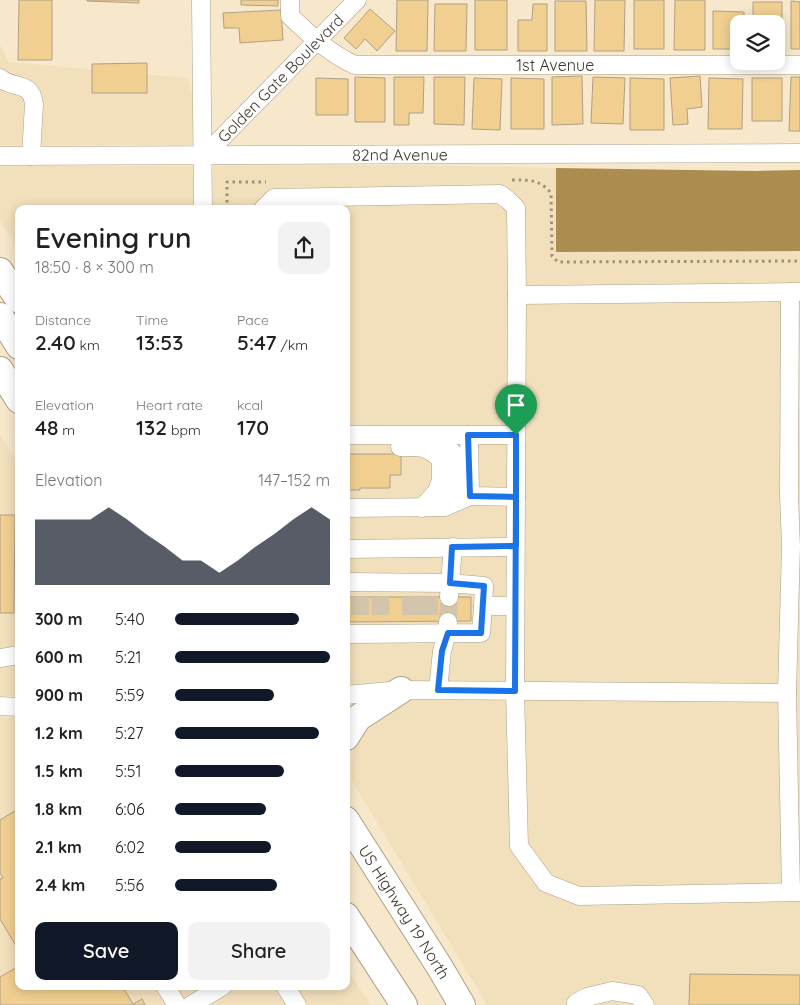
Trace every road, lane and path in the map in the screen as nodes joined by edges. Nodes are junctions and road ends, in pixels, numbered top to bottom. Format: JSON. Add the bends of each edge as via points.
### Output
{"nodes":[{"id":1,"x":201,"y":0,"type":"edge"},
{"id":2,"x":290,"y":0,"type":"edge"},
{"id":3,"x":357,"y":0,"type":"edge"},
{"id":4,"x":317,"y":41,"type":"junction"},
{"id":5,"x":800,"y":65,"type":"edge"},
{"id":6,"x":0,"y":78,"type":"edge"},
{"id":7,"x":800,"y":154,"type":"edge"},
{"id":8,"x":0,"y":156,"type":"edge"},
{"id":9,"x":31,"y":156,"type":"junction"},
{"id":10,"x":204,"y":156,"type":"junction"},
{"id":11,"x":227,"y":182,"type":"dead end"},
{"id":12,"x":204,"y":205,"type":"edge"},
{"id":13,"x":227,"y":205,"type":"edge"},
{"id":14,"x":267,"y":205,"type":"edge"},
{"id":15,"x":0,"y":271,"type":"edge"},
{"id":16,"x":795,"y":292,"type":"edge"},
{"id":17,"x":15,"y":294,"type":"edge"},
{"id":18,"x":517,"y":295,"type":"junction"},
{"id":19,"x":0,"y":316,"type":"edge"},
{"id":20,"x":15,"y":340,"type":"edge"},
{"id":21,"x":0,"y":370,"type":"edge"},
{"id":22,"x":15,"y":394,"type":"edge"},
{"id":23,"x":350,"y":435,"type":"edge"},
{"id":24,"x":468,"y":435,"type":"junction"},
{"id":25,"x":516,"y":435,"type":"junction"},
{"id":26,"x":350,"y":447,"type":"edge"},
{"id":27,"x":470,"y":496,"type":"junction"},
{"id":28,"x":516,"y":497,"type":"junction"},
{"id":29,"x":350,"y":508,"type":"edge"},
{"id":30,"x":422,"y":508,"type":"junction"},
{"id":31,"x":516,"y":546,"type":"junction"},
{"id":32,"x":452,"y":547,"type":"junction"},
{"id":33,"x":350,"y":549,"type":"edge"},
{"id":34,"x":355,"y":587,"type":"edge"},
{"id":35,"x":449,"y":590,"type":"junction"},
{"id":36,"x":484,"y":606,"type":"junction"},
{"id":37,"x":515,"y":606,"type":"junction"},
{"id":38,"x":448,"y":627,"type":"junction"},
{"id":39,"x":356,"y":630,"type":"edge"},
{"id":40,"x":15,"y":656,"type":"edge"},
{"id":41,"x":0,"y":658,"type":"edge"},
{"id":42,"x":401,"y":690,"type":"junction"},
{"id":43,"x":438,"y":690,"type":"junction"},
{"id":44,"x":515,"y":691,"type":"junction"},
{"id":45,"x":787,"y":692,"type":"junction"},
{"id":46,"x":350,"y":695,"type":"edge"},
{"id":47,"x":0,"y":706,"type":"edge"},
{"id":48,"x":15,"y":706,"type":"edge"},
{"id":49,"x":350,"y":731,"type":"edge"},
{"id":50,"x":350,"y":825,"type":"edge"},
{"id":51,"x":796,"y":892,"type":"edge"},
{"id":52,"x":350,"y":922,"type":"edge"},
{"id":53,"x":167,"y":990,"type":"edge"},
{"id":54,"x":216,"y":990,"type":"edge"},
{"id":55,"x":288,"y":990,"type":"edge"},
{"id":56,"x":576,"y":1004,"type":"edge"},
{"id":57,"x":176,"y":1005,"type":"edge"},
{"id":58,"x":191,"y":1005,"type":"edge"},
{"id":59,"x":297,"y":1005,"type":"edge"},
{"id":60,"x":404,"y":1005,"type":"edge"},
{"id":61,"x":462,"y":1005,"type":"edge"},
{"id":62,"x":645,"y":1005,"type":"edge"}],
"edges":[{"from":1,"to":10,"type":"street"},
{"from":2,"to":4,"type":"street","name":"1st Avenue","via":[[290,16]]},
{"from":3,"to":4,"type":"street","name":"Golden Gate Boulevard"},
{"from":4,"to":5,"type":"street","name":"1st Avenue","via":[[355,65]]},
{"from":4,"to":10,"type":"street","name":"Golden Gate Boulevard"},
{"from":6,"to":9,"type":"street","via":[[24,86],[33,96]]},
{"from":7,"to":10,"type":"street","name":"82nd Avenue"},
{"from":8,"to":9,"type":"street","name":"82nd Avenue"},
{"from":9,"to":10,"type":"street","name":"82nd Avenue"},
{"from":10,"to":12,"type":"street"},
{"from":11,"to":13,"type":"path"},
{"from":14,"to":18,"type":"street","via":[[274,198],[500,194],[516,208]]},
{"from":15,"to":17,"type":"highway"},
{"from":16,"to":18,"type":"street"},
{"from":16,"to":45,"type":"street"},
{"from":18,"to":25,"type":"street"},
{"from":19,"to":20,"type":"highway"},
{"from":21,"to":22,"type":"highway"},
{"from":23,"to":24,"type":"street"},
{"from":24,"to":25,"type":"street"},
{"from":24,"to":27,"type":"street"},
{"from":25,"to":28,"type":"street"},
{"from":26,"to":30,"type":"street","via":[[421,447],[433,452],[440,460],[441,480]]},
{"from":27,"to":28,"type":"street"},
{"from":27,"to":30,"type":"street","via":[[445,507]]},
{"from":28,"to":31,"type":"street"},
{"from":29,"to":30,"type":"street"},
{"from":31,"to":32,"type":"street"},
{"from":31,"to":37,"type":"street"},
{"from":32,"to":33,"type":"street"},
{"from":32,"to":35,"type":"street"},
{"from":34,"to":35,"type":"street"},
{"from":35,"to":36,"type":"street","via":[[484,586]]},
{"from":36,"to":37,"type":"street"},
{"from":36,"to":38,"type":"street","via":[[481,633]]},
{"from":37,"to":44,"type":"street"},
{"from":38,"to":39,"type":"street"},
{"from":38,"to":43,"type":"street"},
{"from":40,"to":41,"type":"street"},
{"from":42,"to":43,"type":"street"},
{"from":42,"to":46,"type":"street"},
{"from":42,"to":49,"type":"highway","via":[[358,718]]},
{"from":43,"to":44,"type":"street"},
{"from":44,"to":45,"type":"street"},
{"from":44,"to":51,"type":"street","via":[[519,846],[546,883],[579,896]]},
{"from":45,"to":51,"type":"street"},
{"from":47,"to":48,"type":"street"},
{"from":50,"to":61,"type":"highway","name":"US Highway 19 North"},
{"from":52,"to":60,"type":"highway"},
{"from":53,"to":57,"type":"street"},
{"from":54,"to":58,"type":"street"},
{"from":55,"to":59,"type":"street"},
{"from":56,"to":62,"type":"street","via":[[612,991],[638,995]]}]}
